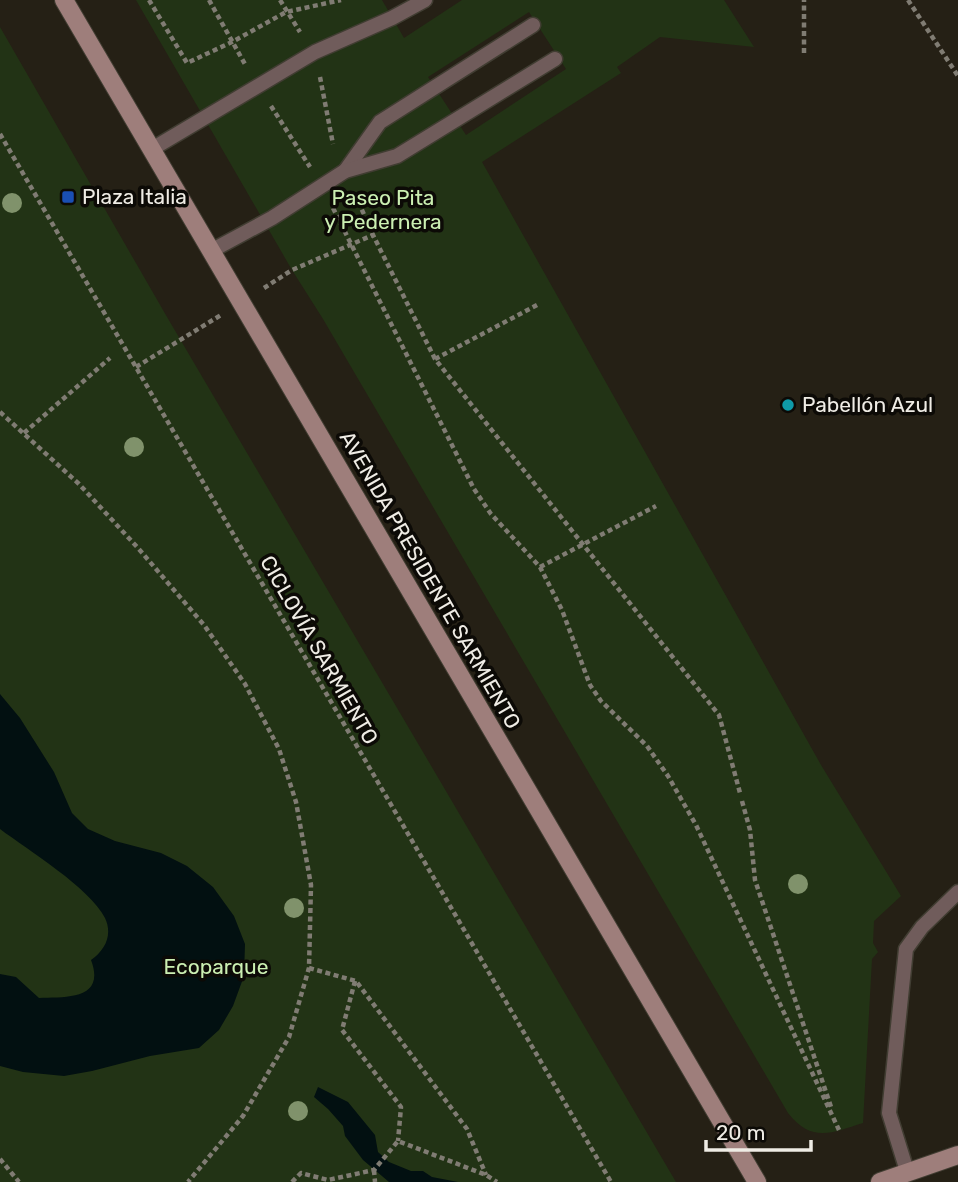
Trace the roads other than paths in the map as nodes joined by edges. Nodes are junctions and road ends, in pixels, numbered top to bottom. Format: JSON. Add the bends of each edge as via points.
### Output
{"nodes":[{"id":1,"x":64,"y":0,"type":"edge"},
{"id":2,"x":425,"y":0,"type":"edge"},
{"id":3,"x":533,"y":24,"type":"dead end"},
{"id":4,"x":555,"y":59,"type":"dead end"},
{"id":5,"x":152,"y":149,"type":"junction"},
{"id":6,"x":345,"y":171,"type":"junction"},
{"id":7,"x":211,"y":251,"type":"junction"},
{"id":8,"x":958,"y":892,"type":"edge"},
{"id":9,"x":958,"y":1155,"type":"edge"},
{"id":10,"x":907,"y":1171,"type":"junction"},
{"id":11,"x":757,"y":1182,"type":"edge"},
{"id":12,"x":880,"y":1182,"type":"edge"}],
"edges":[{"from":1,"to":5,"type":"main road","name":"AVENIDA PRESIDENTE SARMIENTO"},
{"from":2,"to":5,"type":"lane","via":[[315,52]]},
{"from":3,"to":6,"type":"lane","via":[[380,122]]},
{"from":4,"to":6,"type":"lane","via":[[397,156]]},
{"from":5,"to":7,"type":"main road","name":"AVENIDA PRESIDENTE SARMIENTO"},
{"from":6,"to":7,"type":"lane"},
{"from":7,"to":11,"type":"main road","name":"AVENIDA PRESIDENTE SARMIENTO"},
{"from":8,"to":10,"type":"lane","via":[[906,949],[889,1114]]},
{"from":9,"to":10,"type":"main road"},
{"from":10,"to":12,"type":"main road"}]}
